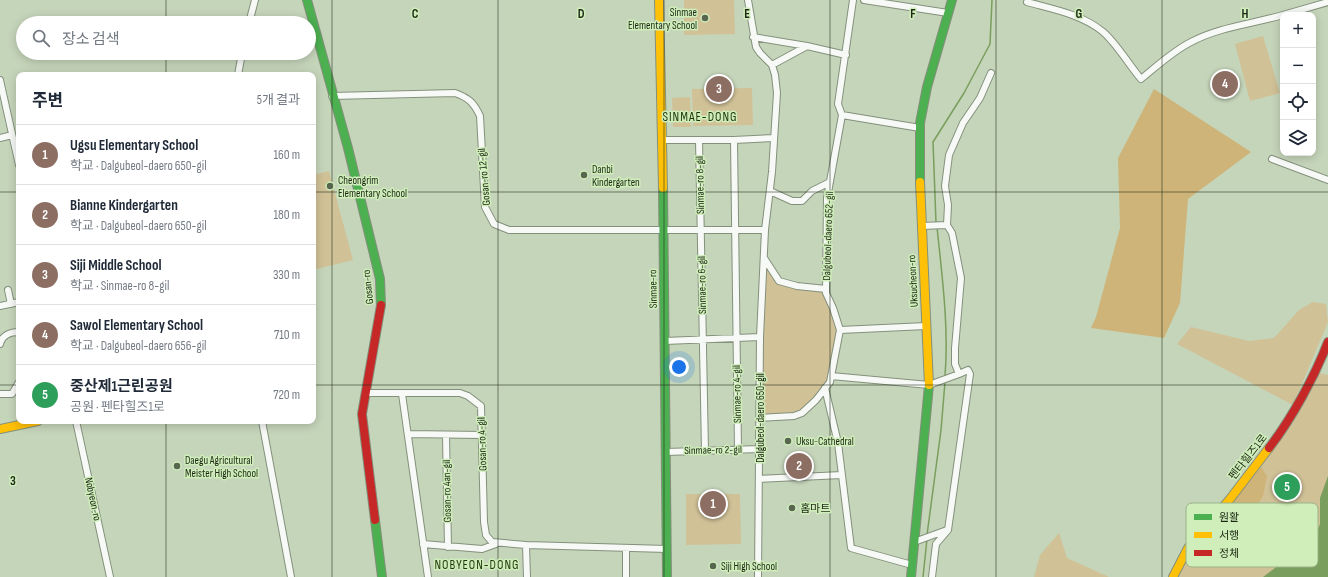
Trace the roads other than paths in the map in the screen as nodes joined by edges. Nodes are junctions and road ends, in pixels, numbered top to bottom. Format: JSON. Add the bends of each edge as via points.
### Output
{"nodes":[{"id":1,"x":255,"y":0,"type":"edge"},
{"id":2,"x":307,"y":0,"type":"edge"},
{"id":3,"x":659,"y":0,"type":"edge"},
{"id":4,"x":748,"y":0,"type":"edge"},
{"id":5,"x":854,"y":0,"type":"edge"},
{"id":6,"x":864,"y":0,"type":"edge"},
{"id":7,"x":952,"y":0,"type":"edge"},
{"id":8,"x":1028,"y":0,"type":"edge"},
{"id":9,"x":1328,"y":2,"type":"edge"},
{"id":10,"x":1293,"y":12,"type":"edge"},
{"id":11,"x":948,"y":13,"type":"junction"},
{"id":12,"x":251,"y":16,"type":"edge"},
{"id":13,"x":311,"y":16,"type":"edge"},
{"id":14,"x":1280,"y":16,"type":"edge"},
{"id":15,"x":316,"y":35,"type":"edge"},
{"id":16,"x":754,"y":37,"type":"junction"},
{"id":17,"x":807,"y":46,"type":"junction"},
{"id":18,"x":846,"y":55,"type":"junction"},
{"id":19,"x":241,"y":60,"type":"edge"},
{"id":20,"x":772,"y":65,"type":"junction"},
{"id":21,"x":239,"y":72,"type":"edge"},
{"id":22,"x":991,"y":74,"type":"dead end"},
{"id":23,"x":0,"y":80,"type":"edge"},
{"id":24,"x":332,"y":96,"type":"junction"},
{"id":25,"x":842,"y":115,"type":"junction"},
{"id":26,"x":920,"y":128,"type":"junction"},
{"id":27,"x":12,"y":135,"type":"junction"},
{"id":28,"x":0,"y":138,"type":"edge"},
{"id":29,"x":774,"y":138,"type":"junction"},
{"id":30,"x":662,"y":140,"type":"junction"},
{"id":31,"x":699,"y":140,"type":"junction"},
{"id":32,"x":734,"y":140,"type":"junction"},
{"id":33,"x":16,"y":152,"type":"edge"},
{"id":34,"x":1272,"y":159,"type":"dead end"},
{"id":35,"x":1328,"y":180,"type":"edge"},
{"id":36,"x":830,"y":182,"type":"junction"},
{"id":37,"x":770,"y":191,"type":"junction"},
{"id":38,"x":947,"y":225,"type":"junction"},
{"id":39,"x":921,"y":226,"type":"junction"},
{"id":40,"x":663,"y":229,"type":"junction"},
{"id":41,"x":735,"y":230,"type":"junction"},
{"id":42,"x":765,"y":230,"type":"junction"},
{"id":43,"x":700,"y":231,"type":"junction"},
{"id":44,"x":764,"y":258,"type":"junction"},
{"id":45,"x":826,"y":289,"type":"junction"},
{"id":46,"x":8,"y":290,"type":"dead end"},
{"id":47,"x":16,"y":303,"type":"edge"},
{"id":48,"x":11,"y":304,"type":"junction"},
{"id":49,"x":0,"y":306,"type":"edge"},
{"id":50,"x":926,"y":326,"type":"junction"},
{"id":51,"x":840,"y":330,"type":"junction"},
{"id":52,"x":16,"y":332,"type":"edge"},
{"id":53,"x":760,"y":337,"type":"junction"},
{"id":54,"x":736,"y":338,"type":"junction"},
{"id":55,"x":703,"y":340,"type":"junction"},
{"id":56,"x":665,"y":341,"type":"junction"},
{"id":57,"x":1328,"y":342,"type":"edge"},
{"id":58,"x":0,"y":344,"type":"edge"},
{"id":59,"x":959,"y":374,"type":"junction"},
{"id":60,"x":831,"y":376,"type":"junction"},
{"id":61,"x":928,"y":385,"type":"junction"},
{"id":62,"x":16,"y":387,"type":"edge"},
{"id":63,"x":825,"y":388,"type":"junction"},
{"id":64,"x":0,"y":394,"type":"edge"},
{"id":65,"x":365,"y":394,"type":"junction"},
{"id":66,"x":402,"y":394,"type":"junction"},
{"id":67,"x":759,"y":418,"type":"junction"},
{"id":68,"x":24,"y":424,"type":"edge"},
{"id":69,"x":77,"y":424,"type":"edge"},
{"id":70,"x":263,"y":424,"type":"edge"},
{"id":71,"x":0,"y":429,"type":"edge"},
{"id":72,"x":408,"y":434,"type":"junction"},
{"id":73,"x":446,"y":434,"type":"junction"},
{"id":74,"x":482,"y":435,"type":"junction"},
{"id":75,"x":759,"y":449,"type":"junction"},
{"id":76,"x":738,"y":450,"type":"junction"},
{"id":77,"x":704,"y":451,"type":"junction"},
{"id":78,"x":666,"y":452,"type":"junction"},
{"id":79,"x":842,"y":475,"type":"junction"},
{"id":80,"x":759,"y":478,"type":"junction"},
{"id":81,"x":1227,"y":503,"type":"edge"},
{"id":82,"x":948,"y":530,"type":"junction"},
{"id":83,"x":914,"y":542,"type":"junction"},
{"id":84,"x":423,"y":544,"type":"junction"},
{"id":85,"x":496,"y":544,"type":"junction"},
{"id":86,"x":526,"y":545,"type":"junction"},
{"id":87,"x":448,"y":547,"type":"junction"},
{"id":88,"x":626,"y":548,"type":"junction"},
{"id":89,"x":667,"y":549,"type":"junction"},
{"id":90,"x":1186,"y":552,"type":"edge"},
{"id":91,"x":912,"y":565,"type":"junction"},
{"id":92,"x":110,"y":577,"type":"edge"},
{"id":93,"x":290,"y":577,"type":"edge"},
{"id":94,"x":382,"y":577,"type":"edge"},
{"id":95,"x":428,"y":577,"type":"edge"},
{"id":96,"x":527,"y":577,"type":"edge"},
{"id":97,"x":626,"y":577,"type":"edge"},
{"id":98,"x":667,"y":577,"type":"edge"},
{"id":99,"x":758,"y":577,"type":"edge"},
{"id":100,"x":911,"y":577,"type":"edge"},
{"id":101,"x":932,"y":577,"type":"edge"},
{"id":102,"x":1173,"y":577,"type":"edge"}],
"edges":[{"from":1,"to":12,"type":"street"},
{"from":2,"to":13,"type":"main road","name":"Gosan-ro"},
{"from":3,"to":30,"type":"main road","name":"Sinmae-ro"},
{"from":4,"to":16,"type":"street","name":"Dalgubeol-daero 650-gil"},
{"from":5,"to":18,"type":"street","name":"Dalgubeol-daero 652-gil"},
{"from":6,"to":11,"type":"street"},
{"from":7,"to":11,"type":"main road","name":"Uksucheon-ro"},
{"from":8,"to":14,"type":"street","via":[[1027,2],[1074,15],[1092,24],[1103,32],[1141,79],[1190,42],[1213,32]]},
{"from":9,"to":10,"type":"street"},
{"from":11,"to":26,"type":"main road","name":"Uksucheon-ro","via":[[927,87]]},
{"from":15,"to":24,"type":"main road","name":"Gosan-ro"},
{"from":16,"to":17,"type":"street"},
{"from":16,"to":20,"type":"street","name":"Dalgubeol-daero 650-gil","via":[[760,53]]},
{"from":17,"to":18,"type":"street"},
{"from":17,"to":20,"type":"street"},
{"from":18,"to":25,"type":"street","name":"Dalgubeol-daero 652-gil","via":[[838,104]]},
{"from":19,"to":21,"type":"street"},
{"from":20,"to":29,"type":"street","name":"Dalgubeol-daero 650-gil","via":[[777,93]]},
{"from":22,"to":38,"type":"street","via":[[980,98],[963,123],[949,155],[945,186]]},
{"from":23,"to":27,"type":"street"},
{"from":24,"to":40,"type":"street","name":"Gosan-ro 12-gil","via":[[455,93],[467,97],[475,104],[480,116],[485,207],[494,224],[498,226],[509,230]]},
{"from":24,"to":65,"type":"main road","name":"Gosan-ro","via":[[374,251],[382,292],[380,319]]},
{"from":25,"to":26,"type":"street"},
{"from":25,"to":36,"type":"street","name":"Dalgubeol-daero 652-gil"},
{"from":26,"to":39,"type":"main road","name":"Uksucheon-ro"},
{"from":27,"to":28,"type":"street"},
{"from":27,"to":33,"type":"street"},
{"from":29,"to":32,"type":"street","name":"Sinmae-ro 8-gil"},
{"from":29,"to":37,"type":"street","name":"Dalgubeol-daero 650-gil"},
{"from":30,"to":31,"type":"street","name":"Sinmae-ro 8-gil"},
{"from":30,"to":40,"type":"main road","name":"Sinmae-ro"},
{"from":31,"to":32,"type":"street","name":"Sinmae-ro 8-gil"},
{"from":31,"to":43,"type":"street","name":"Sinmae-ro 8-gil"},
{"from":32,"to":41,"type":"street"},
{"from":34,"to":35,"type":"street"},
{"from":36,"to":37,"type":"street","via":[[812,190],[802,201],[792,201]]},
{"from":36,"to":45,"type":"street","name":"Dalgubeol-daero 652-gil","via":[[827,198]]},
{"from":37,"to":42,"type":"street","name":"Dalgubeol-daero 650-gil"},
{"from":38,"to":39,"type":"street"},
{"from":38,"to":59,"type":"street","via":[[952,233],[961,278],[955,348],[955,364]]},
{"from":39,"to":50,"type":"main road","name":"Uksucheon-ro"},
{"from":40,"to":43,"type":"street"},
{"from":40,"to":56,"type":"main road","name":"Sinmae-ro"},
{"from":41,"to":42,"type":"street"},
{"from":41,"to":43,"type":"street"},
{"from":41,"to":54,"type":"street"},
{"from":42,"to":44,"type":"street","name":"Dalgubeol-daero 650-gil"},
{"from":43,"to":55,"type":"street","name":"Sinmae-ro 6-gil"},
{"from":44,"to":45,"type":"street","via":[[779,281]]},
{"from":44,"to":53,"type":"street","name":"Dalgubeol-daero 650-gil"},
{"from":45,"to":51,"type":"street","name":"Dalgubeol-daero 652-gil"},
{"from":46,"to":48,"type":"street"},
{"from":47,"to":48,"type":"street"},
{"from":48,"to":49,"type":"street"},
{"from":50,"to":51,"type":"street"},
{"from":50,"to":61,"type":"main road","name":"Uksucheon-ro"},
{"from":51,"to":60,"type":"street","name":"Dalgubeol-daero 652-gil"},
{"from":52,"to":58,"type":"street","via":[[6,335]]},
{"from":53,"to":54,"type":"street"},
{"from":53,"to":67,"type":"street","name":"Dalgubeol-daero 650-gil"},
{"from":54,"to":55,"type":"street"},
{"from":54,"to":76,"type":"street","name":"Sinmae-ro 4-gil"},
{"from":55,"to":56,"type":"street"},
{"from":55,"to":77,"type":"street"},
{"from":56,"to":78,"type":"main road","name":"Sinmae-ro"},
{"from":57,"to":81,"type":"main road","name":"펜타힐즈1로","via":[[1320,363],[1278,436]]},
{"from":59,"to":61,"type":"street"},
{"from":59,"to":82,"type":"street","via":[[968,370],[970,374]]},
{"from":60,"to":61,"type":"street"},
{"from":60,"to":63,"type":"street","name":"Dalgubeol-daero 652-gil"},
{"from":61,"to":83,"type":"main road","name":"Uksucheon-ro"},
{"from":62,"to":64,"type":"street","via":[[12,394]]},
{"from":63,"to":67,"type":"street","name":"Dalgubeol-daero 652-gil","via":[[802,413],[794,416]]},
{"from":63,"to":79,"type":"street","via":[[838,443]]},
{"from":65,"to":66,"type":"street","name":"Gosan-ro 4-gil"},
{"from":65,"to":94,"type":"main road","name":"Gosan-ro","via":[[363,425]]},
{"from":66,"to":72,"type":"street"},
{"from":66,"to":74,"type":"street","name":"Gosan-ro 4-gil","via":[[460,393],[468,396],[481,406]]},
{"from":67,"to":75,"type":"street","name":"Dalgubeol-daero 650-gil"},
{"from":68,"to":71,"type":"main road"},
{"from":69,"to":92,"type":"street","name":"Nobyeon-ro"},
{"from":70,"to":93,"type":"street"},
{"from":72,"to":73,"type":"street"},
{"from":72,"to":84,"type":"street"},
{"from":73,"to":74,"type":"street"},
{"from":73,"to":87,"type":"street","name":"Gosan-ro 4an-gil"},
{"from":74,"to":85,"type":"street","name":"Gosan-ro 4-gil","via":[[484,530],[488,539]]},
{"from":75,"to":76,"type":"street","name":"Sinmae-ro 2-gil"},
{"from":75,"to":80,"type":"street","name":"Dalgubeol-daero 650-gil"},
{"from":76,"to":77,"type":"street","name":"Sinmae-ro 2-gil"},
{"from":77,"to":78,"type":"street","name":"Sinmae-ro 2-gil"},
{"from":78,"to":89,"type":"main road","name":"Sinmae-ro"},
{"from":79,"to":80,"type":"street"},
{"from":79,"to":91,"type":"street","via":[[851,548]]},
{"from":80,"to":99,"type":"street","name":"Dalgubeol-daero 650-gil"},
{"from":82,"to":83,"type":"street"},
{"from":82,"to":101,"type":"street","via":[[936,544]]},
{"from":83,"to":91,"type":"main road","name":"Uksucheon-ro"},
{"from":84,"to":87,"type":"street"},
{"from":84,"to":95,"type":"street"},
{"from":85,"to":86,"type":"street"},
{"from":85,"to":87,"type":"street","via":[[482,549]]},
{"from":86,"to":88,"type":"street"},
{"from":86,"to":96,"type":"street"},
{"from":88,"to":89,"type":"street"},
{"from":88,"to":97,"type":"street"},
{"from":89,"to":98,"type":"main road","name":"Sinmae-ro"},
{"from":90,"to":102,"type":"main road","name":"펜타힐즈1로"},
{"from":91,"to":100,"type":"main road","name":"Uksucheon-ro"}]}
